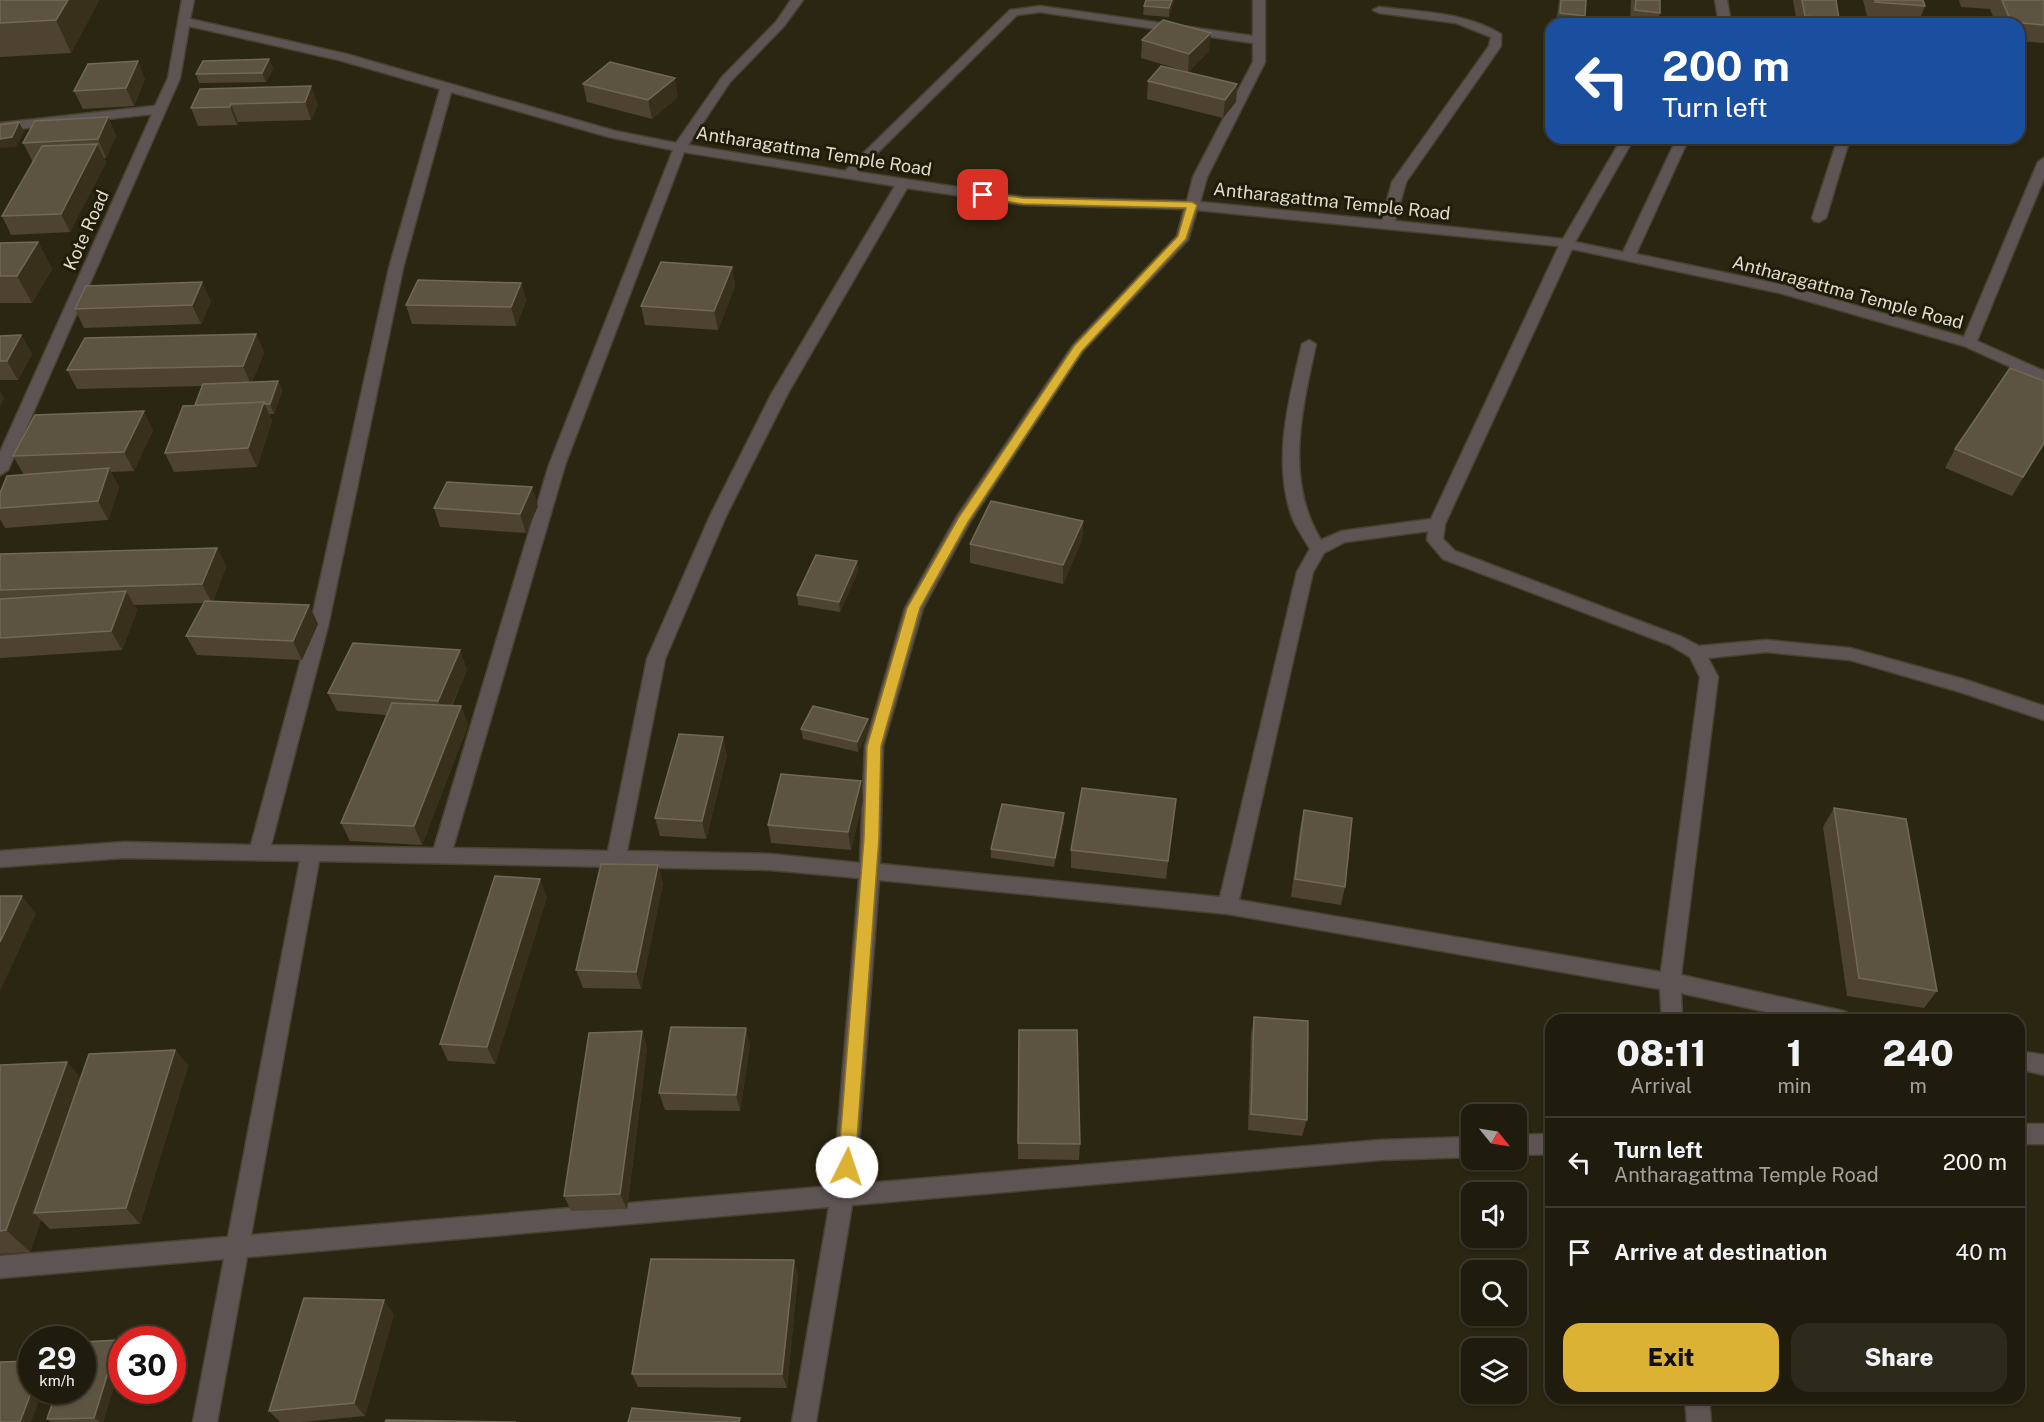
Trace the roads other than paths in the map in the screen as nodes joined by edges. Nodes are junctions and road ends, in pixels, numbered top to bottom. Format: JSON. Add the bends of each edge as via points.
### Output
{"nodes":[{"id":1,"x":188,"y":0,"type":"edge"},
{"id":2,"x":797,"y":0,"type":"edge"},
{"id":3,"x":1259,"y":0,"type":"edge"},
{"id":4,"x":1721,"y":0,"type":"edge"},
{"id":5,"x":1379,"y":10,"type":"dead end"},
{"id":6,"x":1724,"y":18,"type":"edge"},
{"id":7,"x":184,"y":21,"type":"junction"},
{"id":8,"x":1259,"y":40,"type":"junction"},
{"id":9,"x":447,"y":87,"type":"junction"},
{"id":10,"x":160,"y":109,"type":"junction"},
{"id":11,"x":0,"y":127,"type":"edge"},
{"id":12,"x":1625,"y":144,"type":"edge"},
{"id":13,"x":1680,"y":144,"type":"edge"},
{"id":14,"x":1842,"y":144,"type":"edge"},
{"id":15,"x":680,"y":147,"type":"junction"},
{"id":16,"x":2044,"y":162,"type":"edge"},
{"id":17,"x":848,"y":175,"type":"junction"},
{"id":18,"x":903,"y":183,"type":"junction"},
{"id":19,"x":1192,"y":205,"type":"junction"},
{"id":20,"x":1819,"y":218,"type":"dead end"},
{"id":21,"x":1387,"y":224,"type":"junction"},
{"id":22,"x":1567,"y":244,"type":"junction"},
{"id":23,"x":1628,"y":256,"type":"junction"},
{"id":24,"x":1309,"y":344,"type":"dead end"},
{"id":25,"x":1969,"y":344,"type":"junction"},
{"id":26,"x":2044,"y":377,"type":"edge"},
{"id":27,"x":0,"y":470,"type":"edge"},
{"id":28,"x":1437,"y":524,"type":"junction"},
{"id":29,"x":1318,"y":549,"type":"junction"},
{"id":30,"x":1696,"y":653,"type":"junction"},
{"id":31,"x":2044,"y":713,"type":"edge"},
{"id":32,"x":258,"y":852,"type":"junction"},
{"id":33,"x":311,"y":854,"type":"junction"},
{"id":34,"x":441,"y":856,"type":"junction"},
{"id":35,"x":0,"y":859,"type":"edge"},
{"id":36,"x":616,"y":859,"type":"junction"},
{"id":37,"x":869,"y":872,"type":"junction"},
{"id":38,"x":1228,"y":906,"type":"junction"},
{"id":39,"x":1670,"y":982,"type":"junction"},
{"id":40,"x":1672,"y":1014,"type":"edge"},
{"id":41,"x":1816,"y":1014,"type":"edge"},
{"id":42,"x":2025,"y":1061,"type":"edge"},
{"id":43,"x":2044,"y":1065,"type":"edge"},
{"id":44,"x":2025,"y":1134,"type":"edge"},
{"id":45,"x":2044,"y":1134,"type":"edge"},
{"id":46,"x":1545,"y":1144,"type":"edge"},
{"id":47,"x":1527,"y":1145,"type":"edge"},
{"id":48,"x":1461,"y":1147,"type":"edge"},
{"id":49,"x":842,"y":1194,"type":"junction"},
{"id":50,"x":237,"y":1246,"type":"junction"},
{"id":51,"x":0,"y":1267,"type":"edge"},
{"id":52,"x":1698,"y":1404,"type":"edge"},
{"id":53,"x":205,"y":1422,"type":"edge"},
{"id":54,"x":804,"y":1422,"type":"edge"},
{"id":55,"x":1699,"y":1422,"type":"edge"}],
"edges":[{"from":1,"to":7,"type":"street","name":"Kote Road"},
{"from":2,"to":15,"type":"street","via":[[780,24],[726,80]]},
{"from":3,"to":8,"type":"street"},
{"from":4,"to":6,"type":"street"},
{"from":5,"to":21,"type":"street","via":[[1471,23],[1497,36],[1495,46],[1399,182]]},
{"from":7,"to":9,"type":"street","name":"Antharagattma Temple Road","via":[[342,57]]},
{"from":7,"to":10,"type":"street","name":"Kote Road","via":[[174,78]]},
{"from":8,"to":17,"type":"street","via":[[1040,9],[1014,12]]},
{"from":8,"to":19,"type":"street","via":[[1259,62],[1200,177]]},
{"from":9,"to":15,"type":"street","name":"Antharagattma Temple Road","via":[[613,134]]},
{"from":9,"to":32,"type":"street","via":[[396,268],[319,626]]},
{"from":10,"to":11,"type":"street"},
{"from":10,"to":27,"type":"street","name":"Kote Road"},
{"from":12,"to":22,"type":"street"},
{"from":13,"to":23,"type":"street"},
{"from":14,"to":20,"type":"street"},
{"from":15,"to":17,"type":"street","name":"Antharagattma Temple Road"},
{"from":15,"to":34,"type":"street","via":[[557,465]]},
{"from":16,"to":25,"type":"street"},
{"from":17,"to":18,"type":"street","name":"Antharagattma Temple Road"},
{"from":18,"to":19,"type":"street","name":"Antharagattma Temple Road","via":[[1023,201]]},
{"from":18,"to":36,"type":"street","via":[[780,393],[718,516],[656,659]]},
{"from":19,"to":21,"type":"street","name":"Antharagattma Temple Road"},
{"from":19,"to":37,"type":"street","via":[[1183,237],[1078,348],[963,520],[914,608],[874,746]]},
{"from":21,"to":22,"type":"street","name":"Antharagattma Temple Road"},
{"from":22,"to":23,"type":"street","name":"Antharagattma Temple Road"},
{"from":22,"to":28,"type":"street"},
{"from":23,"to":25,"type":"street","name":"Antharagattma Temple Road","via":[[1783,289]]},
{"from":24,"to":29,"type":"street","via":[[1293,419],[1290,474],[1299,514]]},
{"from":25,"to":26,"type":"street","name":"Antharagattma Temple Road"},
{"from":28,"to":29,"type":"street","via":[[1342,537]]},
{"from":28,"to":30,"type":"street","via":[[1435,540],[1449,555],[1676,641]]},
{"from":29,"to":38,"type":"street","via":[[1305,572]]},
{"from":30,"to":31,"type":"street","via":[[1766,646],[1850,654]]},
{"from":30,"to":39,"type":"street","via":[[1709,677]]},
{"from":32,"to":33,"type":"street"},
{"from":32,"to":35,"type":"street","via":[[124,850]]},
{"from":33,"to":34,"type":"street"},
{"from":33,"to":50,"type":"street"},
{"from":34,"to":36,"type":"street"},
{"from":36,"to":37,"type":"street","via":[[771,862]]},
{"from":37,"to":38,"type":"street"},
{"from":37,"to":49,"type":"street"},
{"from":38,"to":39,"type":"street"},
{"from":39,"to":40,"type":"street"},
{"from":39,"to":41,"type":"street"},
{"from":42,"to":43,"type":"street"},
{"from":44,"to":45,"type":"street"},
{"from":46,"to":47,"type":"street"},
{"from":48,"to":49,"type":"street","via":[[1381,1150]]},
{"from":49,"to":50,"type":"street"},
{"from":49,"to":54,"type":"street"},
{"from":50,"to":51,"type":"street"},
{"from":50,"to":53,"type":"street"},
{"from":52,"to":55,"type":"street"}]}
